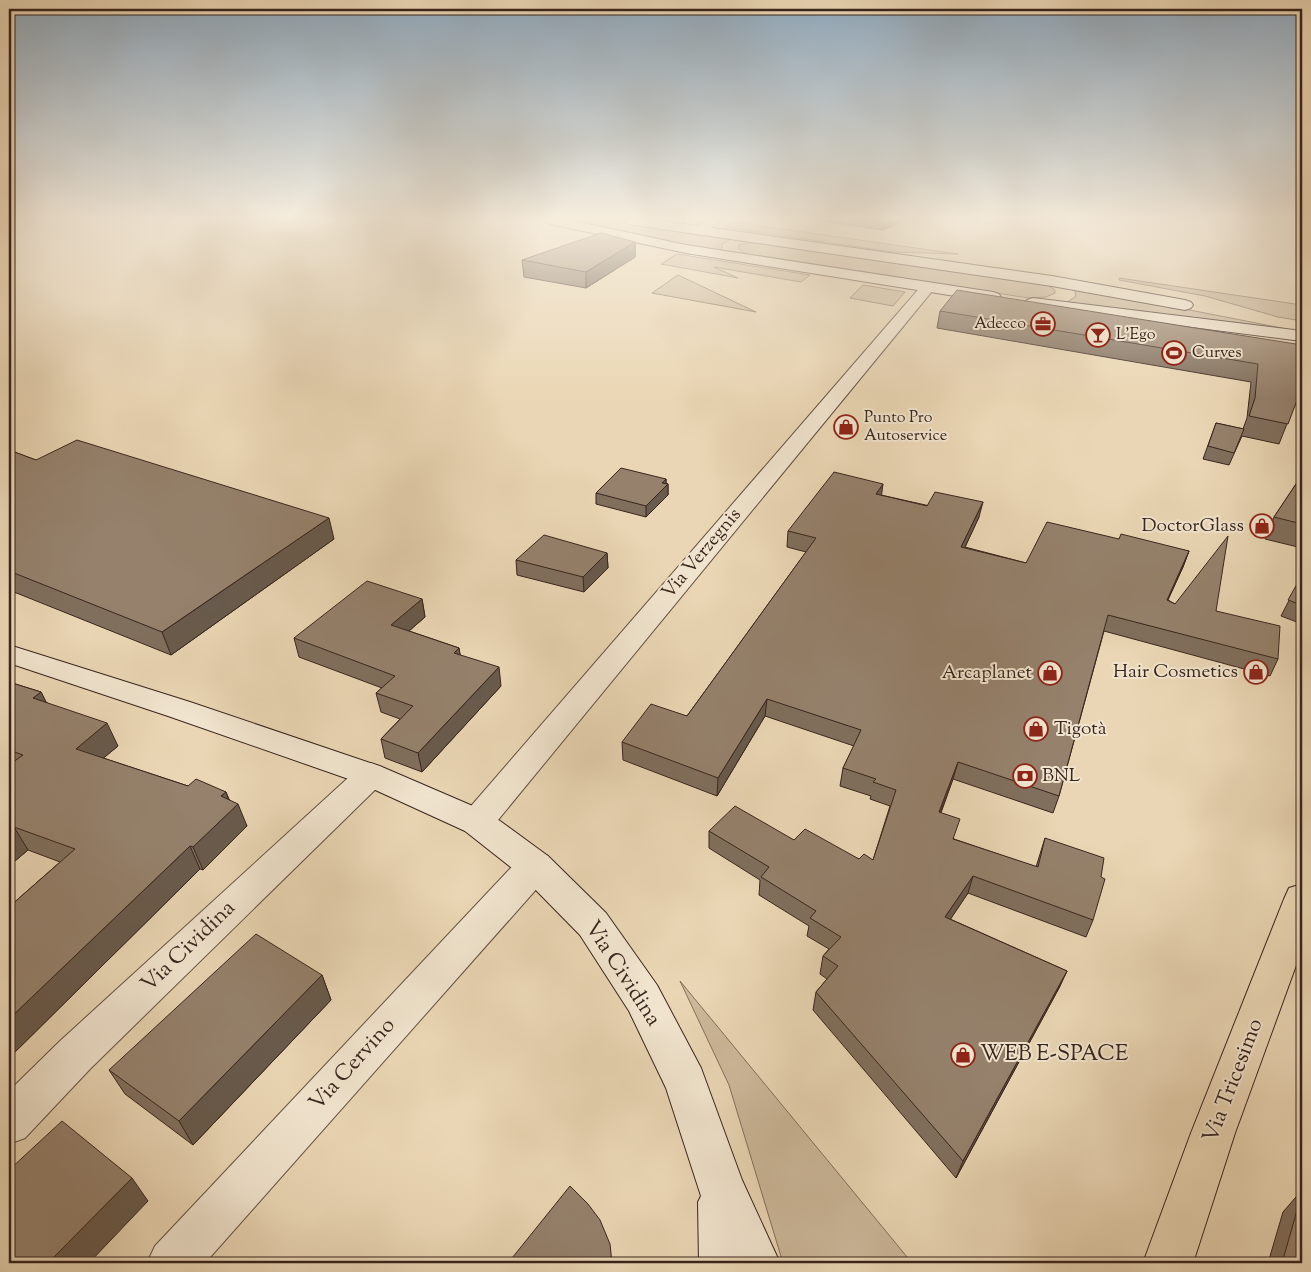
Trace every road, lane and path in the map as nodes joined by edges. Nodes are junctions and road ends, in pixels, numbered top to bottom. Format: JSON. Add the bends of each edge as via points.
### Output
{"nodes":[{"id":1,"x":878,"y":279,"type":"edge"},
{"id":2,"x":1041,"y":279,"type":"edge"},
{"id":3,"x":1052,"y":281,"type":"junction"},
{"id":4,"x":928,"y":287,"type":"junction"},
{"id":5,"x":1035,"y":304,"type":"junction"},
{"id":6,"x":1302,"y":327,"type":"edge"},
{"id":7,"x":1302,"y":336,"type":"edge"},
{"id":8,"x":9,"y":654,"type":"edge"},
{"id":9,"x":371,"y":775,"type":"junction"},
{"id":10,"x":476,"y":822,"type":"junction"},
{"id":11,"x":534,"y":866,"type":"junction"},
{"id":12,"x":1302,"y":900,"type":"edge"},
{"id":13,"x":9,"y":1122,"type":"edge"},
{"id":14,"x":721,"y":1188,"type":"junction"},
{"id":15,"x":172,"y":1263,"type":"edge"},
{"id":16,"x":724,"y":1263,"type":"edge"},
{"id":17,"x":755,"y":1263,"type":"edge"},
{"id":18,"x":1168,"y":1263,"type":"edge"}],
"edges":[{"from":1,"to":4,"type":"street"},
{"from":2,"to":3,"type":"street"},
{"from":3,"to":5,"type":"street","via":[[1068,291],[1068,297],[1052,303]]},
{"from":3,"to":6,"type":"street"},
{"from":4,"to":5,"type":"street"},
{"from":4,"to":10,"type":"street","name":"Via Verzegnis"},
{"from":5,"to":7,"type":"street"},
{"from":8,"to":9,"type":"street","name":"Via Cividina"},
{"from":9,"to":10,"type":"street","name":"Via Cividina"},
{"from":9,"to":13,"type":"street","name":"Via Cividina","via":[[82,1048]]},
{"from":10,"to":11,"type":"street","name":"Via Cividina"},
{"from":11,"to":14,"type":"street","name":"Via Cividina","via":[[593,924],[643,998],[686,1083]]},
{"from":11,"to":15,"type":"street","name":"Via Cervino"},
{"from":12,"to":18,"type":"main road","name":"Via Tricesimo","via":[[1213,1133]]},
{"from":14,"to":16,"type":"street","name":"Via Cividina"},
{"from":14,"to":17,"type":"street","name":"Via Cividina"}]}
